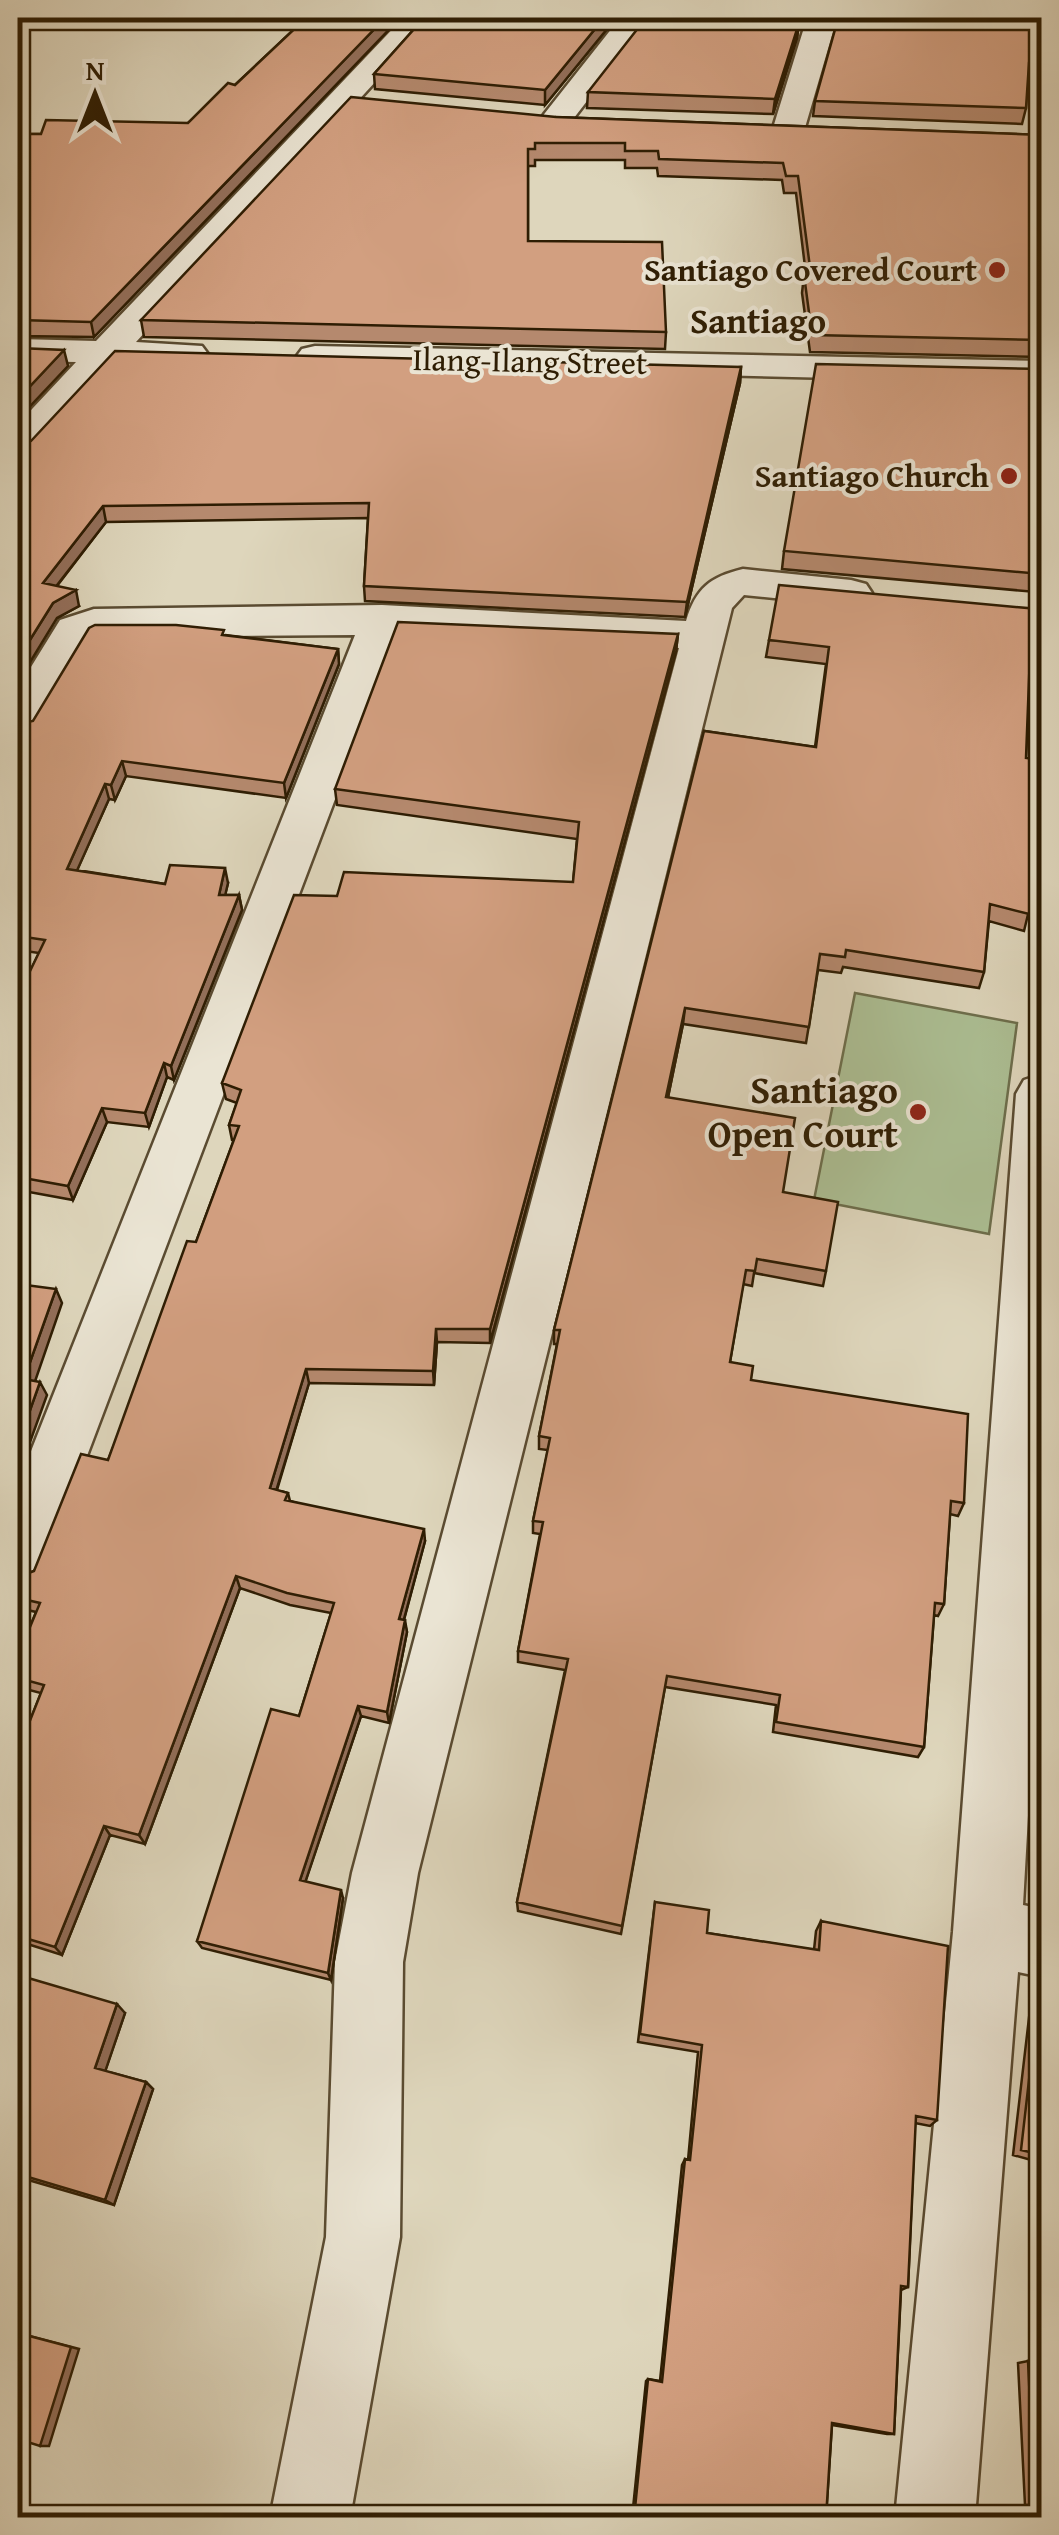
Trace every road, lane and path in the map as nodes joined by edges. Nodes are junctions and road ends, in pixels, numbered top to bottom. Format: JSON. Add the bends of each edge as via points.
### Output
{"nodes":[{"id":1,"x":419,"y":18,"type":"edge"},
{"id":2,"x":636,"y":18,"type":"edge"},
{"id":3,"x":822,"y":18,"type":"edge"},
{"id":4,"x":340,"y":99,"type":"junction"},
{"id":5,"x":381,"y":106,"type":"edge"},
{"id":6,"x":518,"y":117,"type":"edge"},
{"id":7,"x":556,"y":120,"type":"junction"},
{"id":8,"x":595,"y":122,"type":"edge"},
{"id":9,"x":749,"y":129,"type":"edge"},
{"id":10,"x":788,"y":131,"type":"junction"},
{"id":11,"x":827,"y":132,"type":"edge"},
{"id":12,"x":18,"y":350,"type":"edge"},
{"id":13,"x":102,"y":352,"type":"junction"},
{"id":14,"x":222,"y":355,"type":"edge"},
{"id":15,"x":282,"y":356,"type":"edge"},
{"id":16,"x":1042,"y":372,"type":"edge"},
{"id":17,"x":18,"y":446,"type":"edge"},
{"id":18,"x":894,"y":597,"type":"edge"},
{"id":19,"x":382,"y":619,"type":"junction"},
{"id":20,"x":703,"y":636,"type":"junction"},
{"id":21,"x":18,"y":723,"type":"edge"},
{"id":22,"x":1042,"y":1094,"type":"edge"},
{"id":23,"x":18,"y":1560,"type":"edge"},
{"id":24,"x":1014,"y":1937,"type":"edge"},
{"id":25,"x":310,"y":2518,"type":"edge"},
{"id":26,"x":935,"y":2518,"type":"edge"}],
"edges":[{"from":1,"to":4,"type":"street"},
{"from":2,"to":7,"type":"street"},
{"from":3,"to":10,"type":"street"},
{"from":4,"to":5,"type":"street"},
{"from":4,"to":13,"type":"street"},
{"from":6,"to":7,"type":"street"},
{"from":7,"to":8,"type":"street"},
{"from":9,"to":10,"type":"street"},
{"from":10,"to":11,"type":"street"},
{"from":12,"to":13,"type":"street"},
{"from":13,"to":14,"type":"street"},
{"from":13,"to":17,"type":"street"},
{"from":15,"to":16,"type":"street","name":"Ilang-Ilang Street"},
{"from":18,"to":20,"type":"street","via":[[727,584],[718,591]]},
{"from":19,"to":20,"type":"street"},
{"from":19,"to":21,"type":"street","via":[[82,625]]},
{"from":19,"to":23,"type":"street"},
{"from":20,"to":25,"type":"street","via":[[385,1873],[369,1962],[363,2238]]},
{"from":22,"to":24,"type":"street"},
{"from":24,"to":26,"type":"street"}]}
